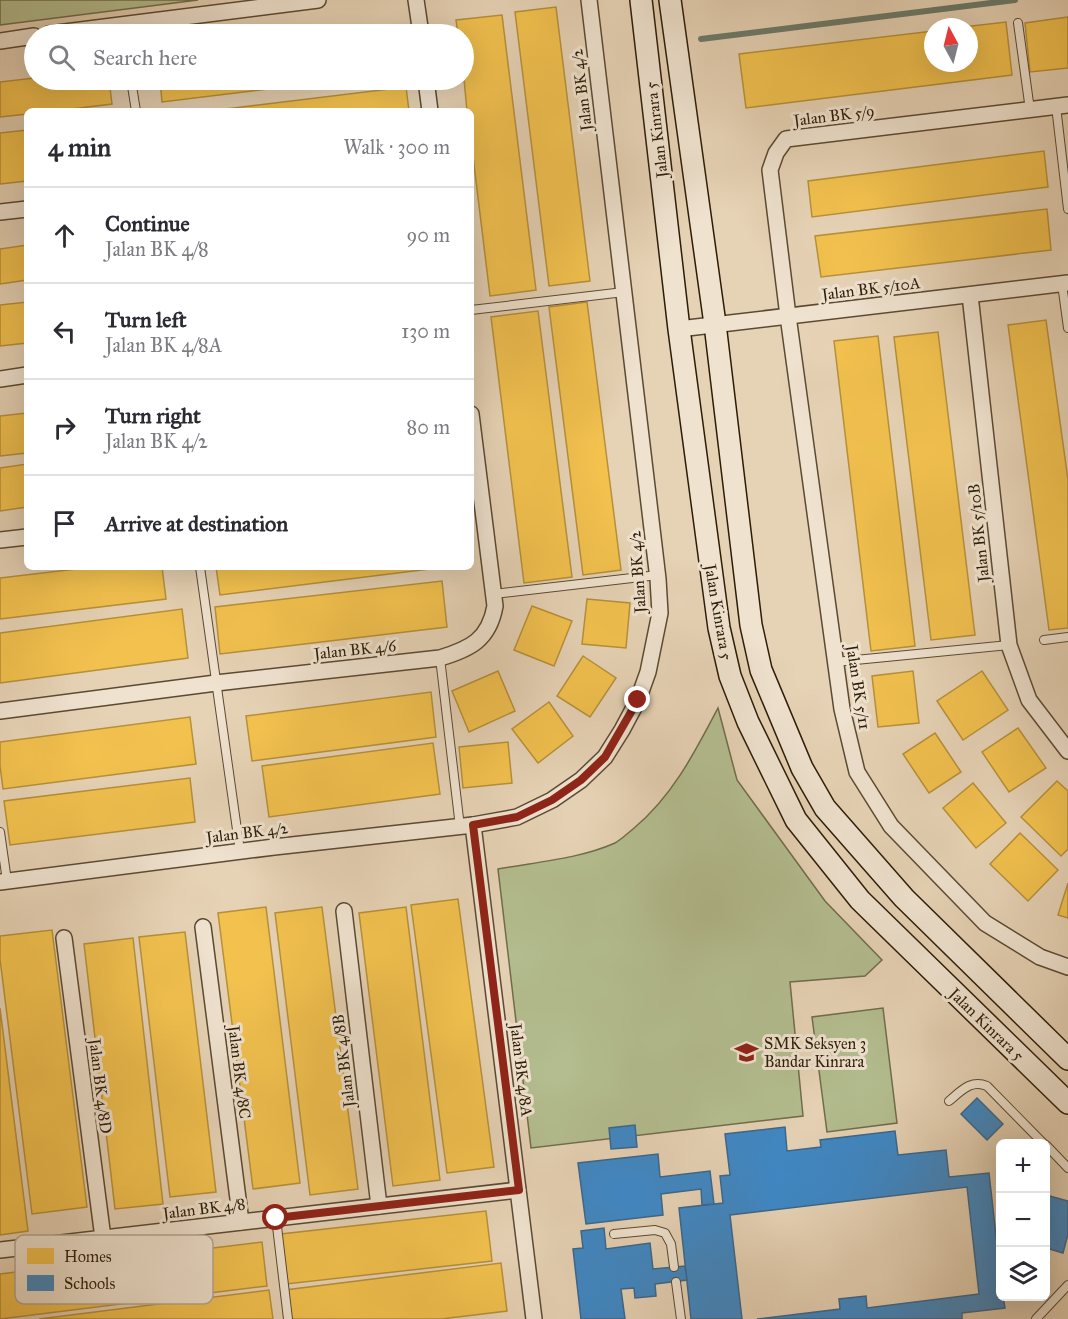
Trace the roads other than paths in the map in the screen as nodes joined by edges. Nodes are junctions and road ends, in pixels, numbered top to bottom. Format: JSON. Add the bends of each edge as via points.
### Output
{"nodes":[{"id":1,"x":318,"y":0,"type":"edge"},
{"id":2,"x":416,"y":0,"type":"edge"},
{"id":3,"x":589,"y":0,"type":"edge"},
{"id":4,"x":641,"y":0,"type":"edge"},
{"id":5,"x":670,"y":0,"type":"edge"},
{"id":6,"x":1018,"y":23,"type":"dead end"},
{"id":7,"x":163,"y":24,"type":"edge"},
{"id":8,"x":420,"y":24,"type":"edge"},
{"id":9,"x":24,"y":37,"type":"edge"},
{"id":10,"x":0,"y":41,"type":"edge"},
{"id":11,"x":133,"y":90,"type":"edge"},
{"id":12,"x":427,"y":90,"type":"edge"},
{"id":13,"x":1062,"y":106,"type":"edge"},
{"id":14,"x":136,"y":108,"type":"edge"},
{"id":15,"x":430,"y":108,"type":"edge"},
{"id":16,"x":1030,"y":110,"type":"junction"},
{"id":17,"x":24,"y":208,"type":"edge"},
{"id":18,"x":1068,"y":208,"type":"edge"},
{"id":19,"x":0,"y":212,"type":"edge"},
{"id":20,"x":1065,"y":283,"type":"edge"},
{"id":21,"x":624,"y":292,"type":"junction"},
{"id":22,"x":970,"y":295,"type":"junction"},
{"id":23,"x":474,"y":310,"type":"edge"},
{"id":24,"x":788,"y":316,"type":"junction"},
{"id":25,"x":715,"y":324,"type":"junction"},
{"id":26,"x":1068,"y":328,"type":"edge"},
{"id":27,"x":679,"y":329,"type":"junction"},
{"id":28,"x":24,"y":375,"type":"edge"},
{"id":29,"x":0,"y":379,"type":"edge"},
{"id":30,"x":474,"y":455,"type":"edge"},
{"id":31,"x":476,"y":483,"type":"edge"},
{"id":32,"x":24,"y":537,"type":"edge"},
{"id":33,"x":0,"y":540,"type":"edge"},
{"id":34,"x":200,"y":570,"type":"edge"},
{"id":35,"x":658,"y":575,"type":"junction"},
{"id":36,"x":494,"y":594,"type":"junction"},
{"id":37,"x":1068,"y":637,"type":"edge"},
{"id":38,"x":1044,"y":640,"type":"dead end"},
{"id":39,"x":1009,"y":645,"type":"junction"},
{"id":40,"x":440,"y":658,"type":"junction"},
{"id":41,"x":836,"y":662,"type":"junction"},
{"id":42,"x":216,"y":683,"type":"junction"},
{"id":43,"x":0,"y":711,"type":"edge"},
{"id":44,"x":1068,"y":751,"type":"edge"},
{"id":45,"x":467,"y":826,"type":"junction"},
{"id":46,"x":0,"y":832,"type":"edge"},
{"id":47,"x":240,"y":851,"type":"junction"},
{"id":48,"x":4,"y":882,"type":"edge"},
{"id":49,"x":344,"y":911,"type":"dead end"},
{"id":50,"x":203,"y":927,"type":"dead end"},
{"id":51,"x":64,"y":938,"type":"dead end"},
{"id":52,"x":1068,"y":968,"type":"edge"},
{"id":53,"x":1068,"y":1059,"type":"edge"},
{"id":54,"x":949,"y":1101,"type":"dead end"},
{"id":55,"x":1068,"y":1103,"type":"edge"},
{"id":56,"x":1040,"y":1139,"type":"edge"},
{"id":57,"x":1050,"y":1149,"type":"edge"},
{"id":58,"x":1068,"y":1168,"type":"edge"},
{"id":59,"x":519,"y":1190,"type":"junction"},
{"id":60,"x":379,"y":1206,"type":"junction"},
{"id":61,"x":276,"y":1218,"type":"junction"},
{"id":62,"x":241,"y":1222,"type":"junction"},
{"id":63,"x":614,"y":1234,"type":"dead end"},
{"id":64,"x":103,"y":1235,"type":"edge"},
{"id":65,"x":129,"y":1235,"type":"edge"},
{"id":66,"x":15,"y":1248,"type":"edge"},
{"id":67,"x":0,"y":1250,"type":"edge"},
{"id":68,"x":674,"y":1267,"type":"dead end"},
{"id":69,"x":676,"y":1282,"type":"dead end"},
{"id":70,"x":1068,"y":1285,"type":"edge"},
{"id":71,"x":288,"y":1319,"type":"edge"},
{"id":72,"x":534,"y":1319,"type":"edge"},
{"id":73,"x":681,"y":1319,"type":"edge"},
{"id":74,"x":1036,"y":1319,"type":"edge"}],
"edges":[{"from":1,"to":7,"type":"street"},
{"from":2,"to":8,"type":"street"},
{"from":3,"to":21,"type":"street","name":"Jalan BK 4/2"},
{"from":4,"to":27,"type":"main road","name":"Jalan Kinrara 5"},
{"from":5,"to":25,"type":"main road","name":"Jalan Kinrara 5"},
{"from":6,"to":16,"type":"lane"},
{"from":9,"to":10,"type":"street"},
{"from":11,"to":14,"type":"lane"},
{"from":12,"to":15,"type":"street"},
{"from":13,"to":16,"type":"street","name":"Jalan BK 5/9"},
{"from":13,"to":18,"type":"lane"},
{"from":16,"to":24,"type":"street","name":"Jalan BK 5/9","via":[[786,140],[770,170]]},
{"from":17,"to":19,"type":"street"},
{"from":20,"to":22,"type":"street","name":"Jalan BK 5/10A"},
{"from":20,"to":26,"type":"lane"},
{"from":21,"to":23,"type":"lane"},
{"from":21,"to":35,"type":"street","name":"Jalan BK 4/2"},
{"from":22,"to":24,"type":"street","name":"Jalan BK 5/10A"},
{"from":22,"to":39,"type":"street","name":"Jalan BK 5/10B"},
{"from":24,"to":25,"type":"street","name":"Jalan BK 5/10A"},
{"from":24,"to":41,"type":"street","name":"Jalan BK 5/11"},
{"from":25,"to":27,"type":"street","name":"Jalan BK 5/10A"},
{"from":25,"to":53,"type":"main road","name":"Jalan Kinrara 5","via":[[751,625],[760,670],[802,768],[825,808],[904,898]]},
{"from":27,"to":55,"type":"main road","name":"Jalan Kinrara 5","via":[[719,628],[730,676],[771,771],[796,820],[860,900]]},
{"from":28,"to":29,"type":"street"},
{"from":30,"to":31,"type":"street","name":"Jalan BK 4/6"},
{"from":31,"to":36,"type":"street","name":"Jalan BK 4/6"},
{"from":32,"to":33,"type":"street"},
{"from":34,"to":42,"type":"lane"},
{"from":35,"to":36,"type":"lane"},
{"from":35,"to":45,"type":"street","name":"Jalan BK 4/2","via":[[660,614],[648,672],[638,700],[605,757],[552,800],[517,817]]},
{"from":36,"to":40,"type":"street","name":"Jalan BK 4/6","via":[[492,620],[482,637],[464,651]]},
{"from":37,"to":38,"type":"lane"},
{"from":39,"to":41,"type":"lane"},
{"from":39,"to":44,"type":"street","name":"Jalan BK 5/10B","via":[[1029,700]]},
{"from":40,"to":42,"type":"street","name":"Jalan BK 4/6"},
{"from":40,"to":45,"type":"lane"},
{"from":41,"to":52,"type":"street","name":"Jalan BK 5/11","via":[[857,772],[891,826],[985,923],[1040,957]]},
{"from":42,"to":43,"type":"street","name":"Jalan BK 4/6"},
{"from":42,"to":47,"type":"lane"},
{"from":45,"to":47,"type":"street","name":"Jalan BK 4/2"},
{"from":45,"to":59,"type":"street","name":"Jalan BK 4/8A"},
{"from":46,"to":48,"type":"lane"},
{"from":47,"to":48,"type":"street","name":"Jalan BK 4/2"},
{"from":49,"to":60,"type":"street","name":"Jalan BK 4/8B"},
{"from":50,"to":62,"type":"street","name":"Jalan BK 4/8C"},
{"from":51,"to":64,"type":"street","name":"Jalan BK 4/8D"},
{"from":54,"to":56,"type":"lane","via":[[972,1083],[980,1083]]},
{"from":57,"to":58,"type":"lane"},
{"from":59,"to":60,"type":"street","name":"Jalan BK 4/8"},
{"from":59,"to":72,"type":"street","name":"Jalan BK 4/8A"},
{"from":60,"to":61,"type":"street","name":"Jalan BK 4/8"},
{"from":61,"to":62,"type":"street","name":"Jalan BK 4/8"},
{"from":61,"to":71,"type":"lane"},
{"from":62,"to":65,"type":"street","name":"Jalan BK 4/8"},
{"from":63,"to":68,"type":"lane","via":[[655,1230],[665,1233]]},
{"from":66,"to":67,"type":"street","name":"Jalan BK 4/8"},
{"from":69,"to":73,"type":"lane"},
{"from":70,"to":74,"type":"lane"}]}
